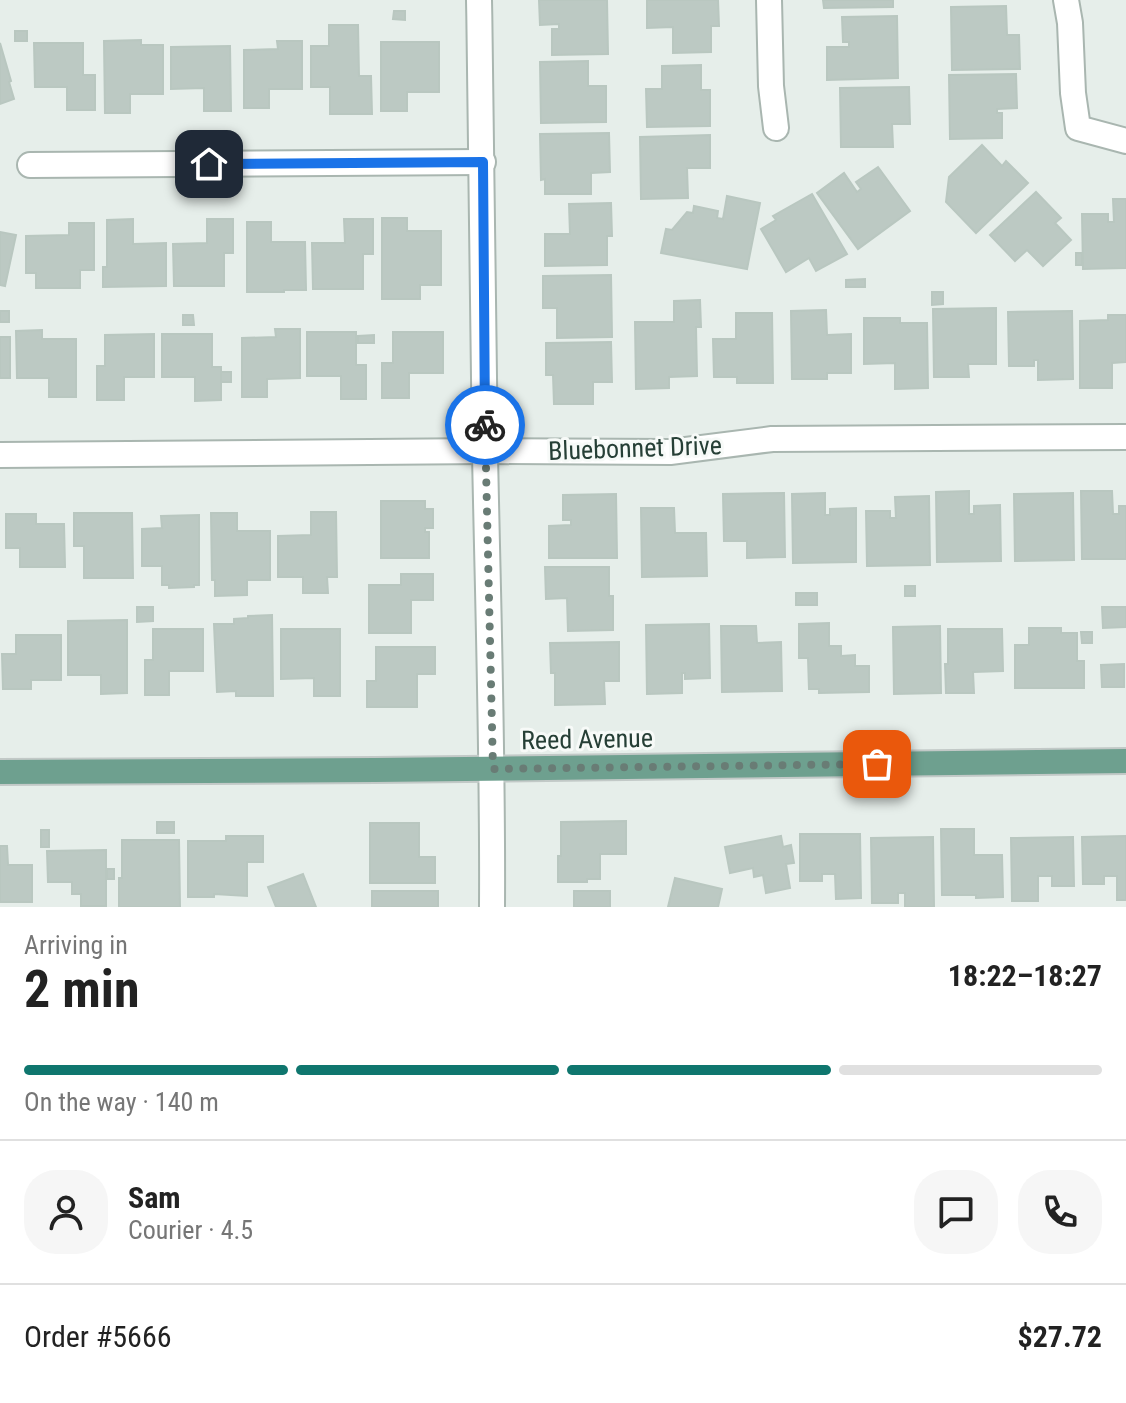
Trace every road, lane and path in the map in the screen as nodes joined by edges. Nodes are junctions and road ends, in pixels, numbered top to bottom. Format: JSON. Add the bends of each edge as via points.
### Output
{"nodes":[{"id":1,"x":479,"y":0,"type":"edge"},
{"id":2,"x":769,"y":0,"type":"edge"},
{"id":3,"x":1066,"y":0,"type":"edge"},
{"id":4,"x":776,"y":128,"type":"dead end"},
{"id":5,"x":1126,"y":141,"type":"edge"},
{"id":6,"x":483,"y":162,"type":"junction"},
{"id":7,"x":30,"y":165,"type":"dead end"},
{"id":8,"x":1126,"y":437,"type":"edge"},
{"id":9,"x":485,"y":451,"type":"junction"},
{"id":10,"x":0,"y":455,"type":"edge"},
{"id":11,"x":1126,"y":761,"type":"edge"},
{"id":12,"x":493,"y":769,"type":"junction"},
{"id":13,"x":0,"y":772,"type":"edge"},
{"id":14,"x":492,"y":907,"type":"edge"}],
"edges":[{"from":1,"to":6,"type":"street"},
{"from":2,"to":4,"type":"street"},
{"from":3,"to":5,"type":"street","via":[[1078,128]]},
{"from":6,"to":7,"type":"street"},
{"from":6,"to":9,"type":"street"},
{"from":8,"to":9,"type":"street","name":"Bluebonnet Drive","via":[[772,439],[670,452]]},
{"from":9,"to":10,"type":"street","name":"Bluebonnet Drive"},
{"from":9,"to":12,"type":"street"},
{"from":11,"to":12,"type":"main road","name":"Reed Avenue"},
{"from":12,"to":13,"type":"main road","name":"Reed Avenue"},
{"from":12,"to":14,"type":"street"}]}
